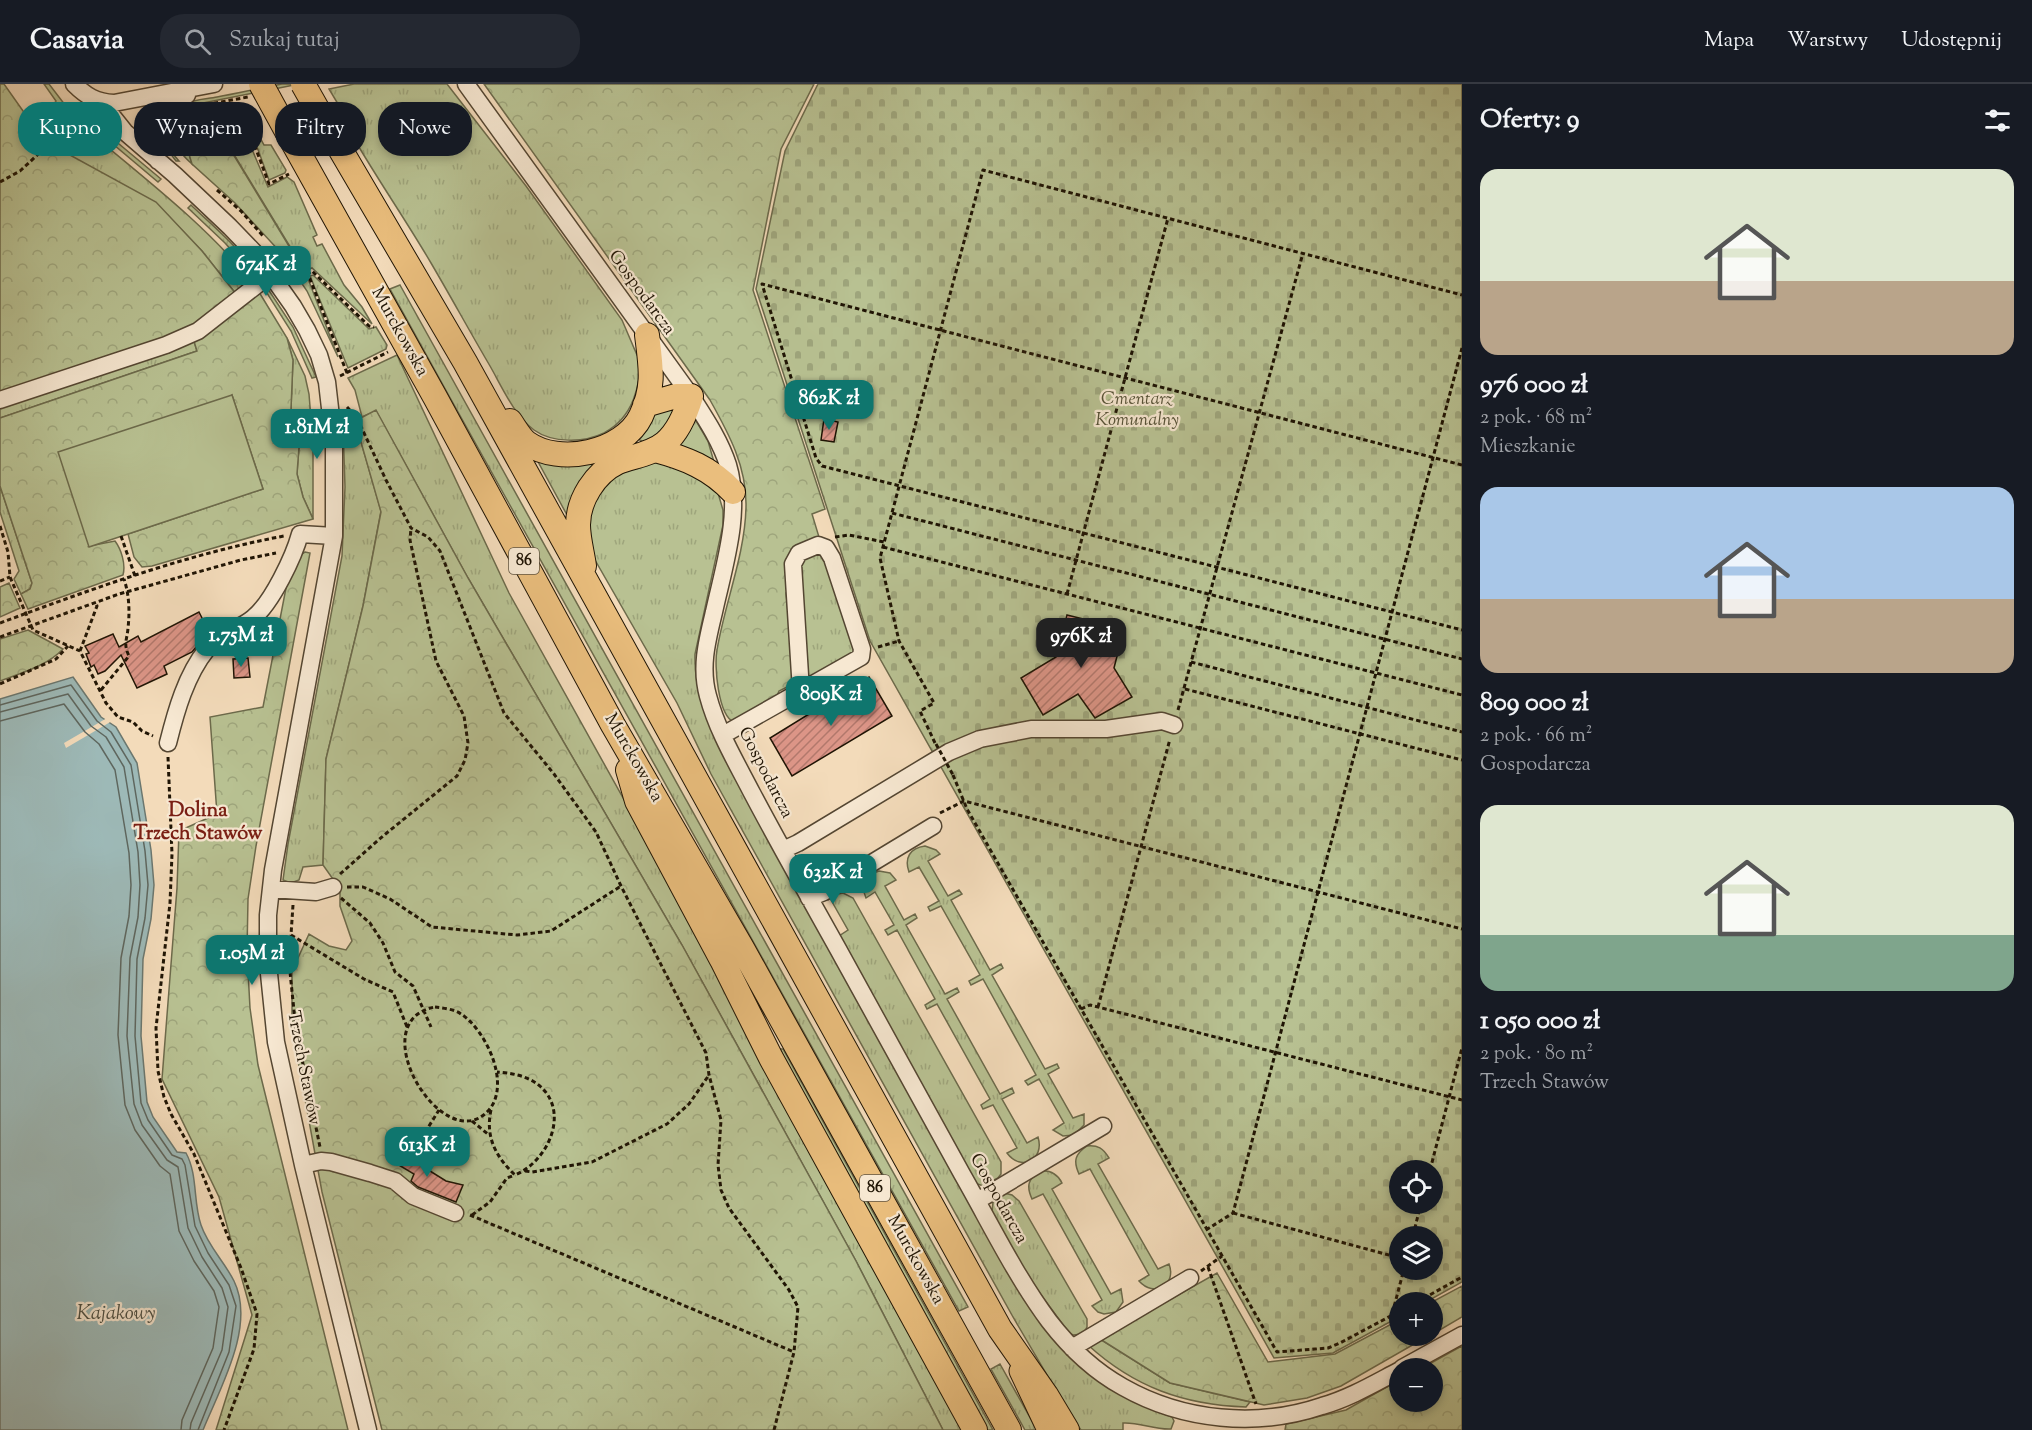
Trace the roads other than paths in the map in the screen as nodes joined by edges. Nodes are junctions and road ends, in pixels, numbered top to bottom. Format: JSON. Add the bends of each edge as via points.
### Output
{"nodes":[{"id":1,"x":74,"y":84,"type":"edge"},
{"id":2,"x":213,"y":84,"type":"edge"},
{"id":3,"x":261,"y":84,"type":"edge"},
{"id":4,"x":303,"y":84,"type":"edge"},
{"id":5,"x":466,"y":84,"type":"edge"},
{"id":6,"x":101,"y":102,"type":"edge"},
{"id":7,"x":120,"y":102,"type":"edge"},
{"id":8,"x":122,"y":128,"type":"edge"},
{"id":9,"x":158,"y":161,"type":"junction"},
{"id":10,"x":271,"y":274,"type":"junction"},
{"id":11,"x":647,"y":335,"type":"junction"},
{"id":12,"x":465,"y":362,"type":"junction"},
{"id":13,"x":692,"y":396,"type":"junction"},
{"id":14,"x":0,"y":400,"type":"edge"},
{"id":15,"x":645,"y":405,"type":"junction"},
{"id":16,"x":654,"y":450,"type":"junction"},
{"id":17,"x":733,"y":492,"type":"junction"},
{"id":18,"x":334,"y":536,"type":"junction"},
{"id":19,"x":597,"y":602,"type":"junction"},
{"id":20,"x":801,"y":691,"type":"junction"},
{"id":21,"x":613,"y":725,"type":"junction"},
{"id":22,"x":1174,"y":725,"type":"road end"},
{"id":23,"x":723,"y":735,"type":"junction"},
{"id":24,"x":168,"y":743,"type":"road end"},
{"id":25,"x":933,"y":826,"type":"road end"},
{"id":26,"x":783,"y":850,"type":"junction"},
{"id":27,"x":333,"y":887,"type":"road end"},
{"id":28,"x":271,"y":889,"type":"junction"},
{"id":29,"x":809,"y":898,"type":"junction"},
{"id":30,"x":1103,"y":1126,"type":"dead end"},
{"id":31,"x":303,"y":1165,"type":"junction"},
{"id":32,"x":977,"y":1201,"type":"junction"},
{"id":33,"x":464,"y":1214,"type":"road end"},
{"id":34,"x":1190,"y":1278,"type":"road end"},
{"id":35,"x":1000,"y":1329,"type":"junction"},
{"id":36,"x":1462,"y":1335,"type":"edge"},
{"id":37,"x":1072,"y":1348,"type":"junction"},
{"id":38,"x":1421,"y":1358,"type":"edge"},
{"id":39,"x":1389,"y":1375,"type":"edge"},
{"id":40,"x":1009,"y":1429,"type":"edge"},
{"id":41,"x":368,"y":1430,"type":"edge"},
{"id":42,"x":975,"y":1430,"type":"edge"},
{"id":43,"x":1048,"y":1430,"type":"edge"},
{"id":44,"x":1067,"y":1430,"type":"edge"}],
"edges":[{"from":1,"to":6,"type":"street","name":"Trzech Stawów","via":[[86,96]]},
{"from":2,"to":7,"type":"street"},
{"from":2,"to":9,"type":"street","via":[[165,108],[157,125]]},
{"from":3,"to":21,"type":"highway","name":"Murckowska","number":"86","bridge":true},
{"from":4,"to":12,"type":"highway","number":"86","bridge":true},
{"from":5,"to":11,"type":"street","name":"Gospodarcza"},
{"from":8,"to":9,"type":"street","name":"Trzech Stawów"},
{"from":9,"to":10,"type":"street","name":"Trzech Stawów","via":[[231,227]]},
{"from":10,"to":14,"type":"street","via":[[198,331]]},
{"from":10,"to":18,"type":"street","name":"Trzech Stawów","via":[[319,355],[327,382],[335,488]]},
{"from":11,"to":13,"type":"street","name":"Gospodarcza"},
{"from":11,"to":15,"type":"highway","via":[[652,371]]},
{"from":12,"to":15,"type":"highway","via":[[526,442],[544,451],[576,454],[614,443],[629,432]]},
{"from":12,"to":19,"type":"highway","number":"86"},
{"from":13,"to":15,"type":"highway","via":[[676,396]]},
{"from":13,"to":16,"type":"highway","via":[[674,434]]},
{"from":13,"to":17,"type":"street","name":"Gospodarcza","via":[[720,445]]},
{"from":16,"to":17,"type":"highway","via":[[690,460]]},
{"from":16,"to":19,"type":"highway","via":[[604,472],[591,485],[582,504],[578,524],[580,546]]},
{"from":17,"to":23,"type":"street","name":"Gospodarcza","via":[[729,541],[703,669],[708,697]]},
{"from":18,"to":24,"type":"street","via":[[300,534],[294,555],[254,618],[207,648],[176,712]]},
{"from":18,"to":28,"type":"street","name":"Trzech Stawów"},
{"from":19,"to":35,"type":"highway","number":"86"},
{"from":20,"to":20,"type":"street","via":[[863,653],[832,558],[826,548],[818,545],[799,553],[793,564]]},
{"from":20,"to":23,"type":"street"},
{"from":21,"to":40,"type":"highway","name":"Murckowska","number":"86","via":[[742,948]]},
{"from":21,"to":42,"type":"highway","via":[[637,801],[802,1117]]},
{"from":22,"to":26,"type":"street","via":[[1162,721],[1106,729],[1031,729],[980,739],[949,752]]},
{"from":23,"to":26,"type":"street","name":"Gospodarcza"},
{"from":25,"to":29,"type":"street"},
{"from":26,"to":29,"type":"street","name":"Gospodarcza"},
{"from":27,"to":28,"type":"street","via":[[316,892]]},
{"from":28,"to":31,"type":"street","name":"Trzech Stawów","via":[[271,1001]]},
{"from":29,"to":32,"type":"street","name":"Gospodarcza"},
{"from":30,"to":32,"type":"street"},
{"from":31,"to":33,"type":"street","via":[[331,1162],[395,1181],[413,1196]]},
{"from":31,"to":41,"type":"street","name":"Trzech Stawów"},
{"from":32,"to":37,"type":"street","name":"Gospodarcza","via":[[1031,1295]]},
{"from":34,"to":37,"type":"street"},
{"from":35,"to":43,"type":"main road","number":"86"},
{"from":35,"to":44,"type":"highway"},
{"from":36,"to":38,"type":"street","name":"Gospodarcza"},
{"from":37,"to":39,"type":"street","name":"Gospodarcza","via":[[1095,1369],[1140,1396],[1181,1410],[1230,1418],[1269,1418],[1304,1412],[1350,1396]]}]}
